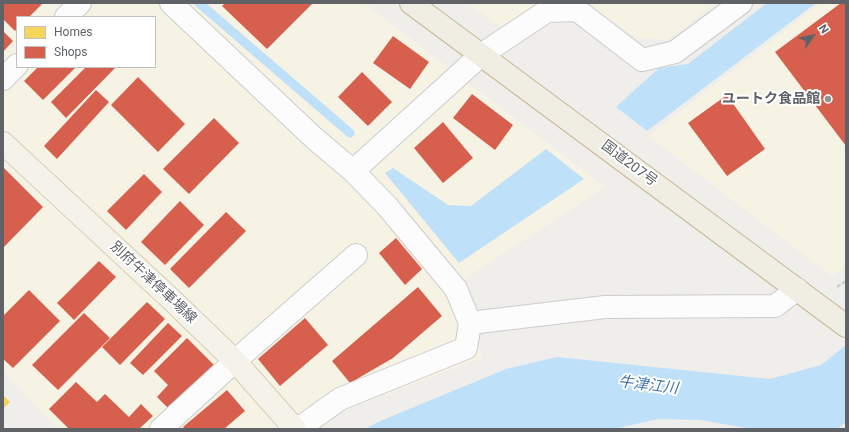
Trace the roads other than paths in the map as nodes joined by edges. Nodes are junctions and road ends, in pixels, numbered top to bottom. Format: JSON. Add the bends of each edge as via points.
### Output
{"nodes":[{"id":1,"x":80,"y":3,"type":"edge"},
{"id":2,"x":171,"y":3,"type":"edge"},
{"id":3,"x":411,"y":3,"type":"edge"},
{"id":4,"x":741,"y":3,"type":"edge"},
{"id":5,"x":67,"y":16,"type":"edge"},
{"id":6,"x":481,"y":54,"type":"junction"},
{"id":7,"x":16,"y":66,"type":"edge"},
{"id":8,"x":3,"y":79,"type":"edge"},
{"id":9,"x":3,"y":143,"type":"edge"},
{"id":10,"x":352,"y":171,"type":"junction"},
{"id":11,"x":356,"y":255,"type":"dead end"},
{"id":12,"x":797,"y":289,"type":"junction"},
{"id":13,"x":470,"y":323,"type":"junction"},
{"id":14,"x":846,"y":326,"type":"edge"},
{"id":15,"x":235,"y":361,"type":"junction"},
{"id":16,"x":161,"y":429,"type":"edge"},
{"id":17,"x":295,"y":429,"type":"edge"},
{"id":18,"x":298,"y":429,"type":"edge"}],
"edges":[{"from":1,"to":5,"type":"street"},
{"from":2,"to":10,"type":"street"},
{"from":3,"to":6,"type":"highway","name":"国道207号"},
{"from":4,"to":6,"type":"street","via":[[675,52],[642,60],[577,10],[548,11]]},
{"from":6,"to":10,"type":"street"},
{"from":6,"to":12,"type":"highway","name":"国道207号"},
{"from":7,"to":8,"type":"street"},
{"from":9,"to":15,"type":"main road","name":"別府牛津停車場線"},
{"from":10,"to":13,"type":"street","via":[[387,206],[456,289]]},
{"from":11,"to":15,"type":"street"},
{"from":12,"to":13,"type":"street","via":[[775,306],[605,307]]},
{"from":12,"to":14,"type":"highway","name":"国道207号"},
{"from":13,"to":18,"type":"street","via":[[466,348],[340,400]]},
{"from":15,"to":16,"type":"street"},
{"from":15,"to":17,"type":"main road","name":"別府牛津停車場線"}]}
